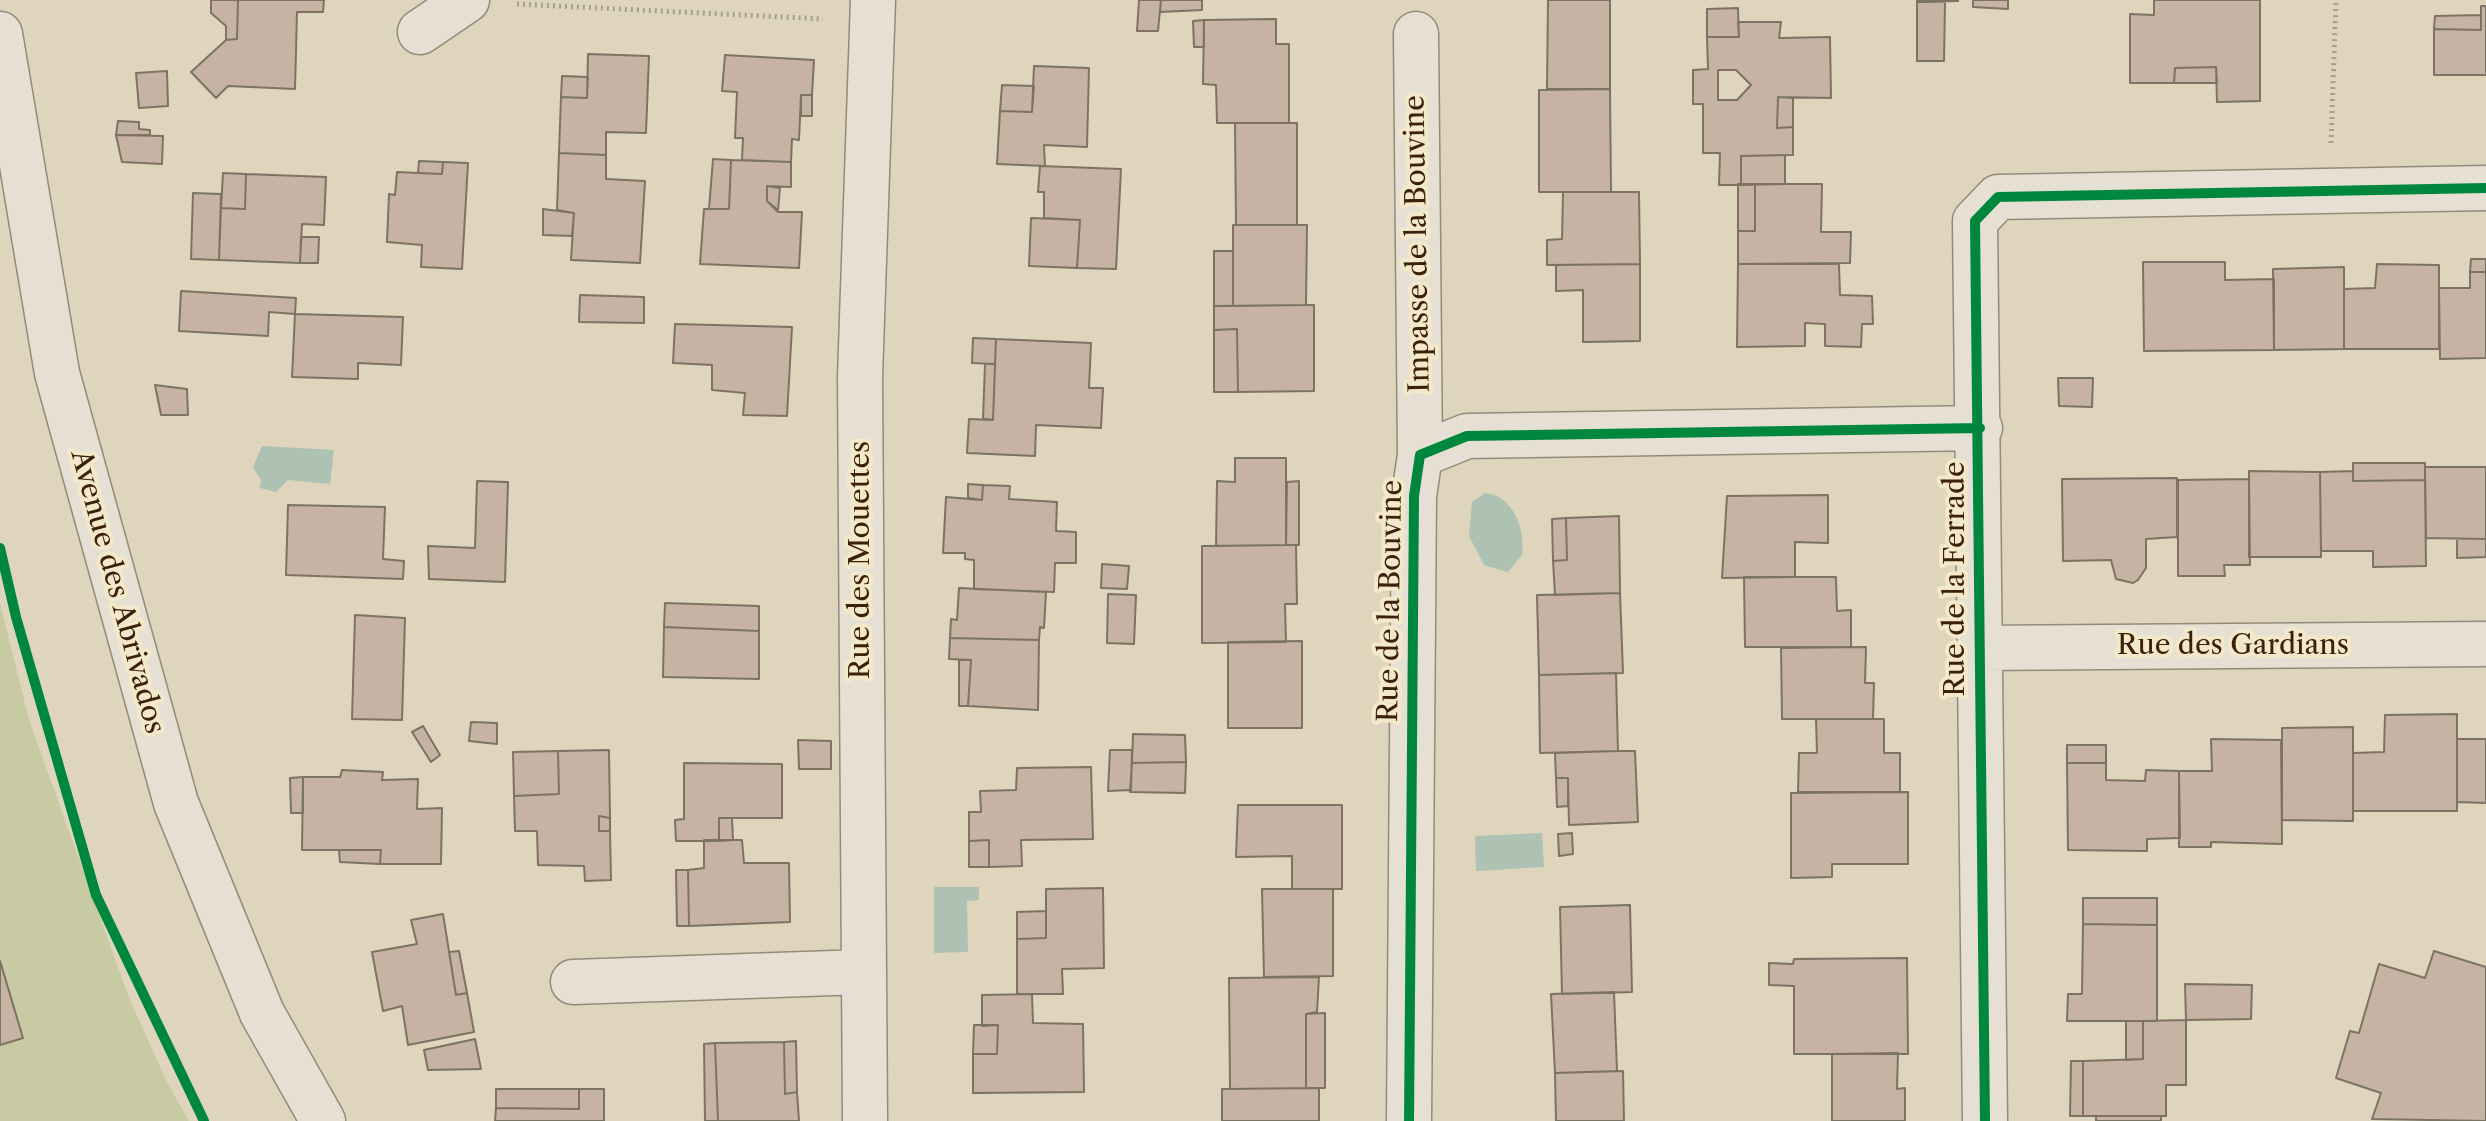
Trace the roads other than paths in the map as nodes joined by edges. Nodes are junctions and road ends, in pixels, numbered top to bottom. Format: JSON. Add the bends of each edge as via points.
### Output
{"nodes":[{"id":1,"x":467,"y":1,"type":"edge"},
{"id":2,"x":872,"y":10,"type":"edge"},
{"id":3,"x":420,"y":32,"type":"dead end"},
{"id":4,"x":0,"y":34,"type":"edge"},
{"id":5,"x":1416,"y":34,"type":"dead end"},
{"id":6,"x":2486,"y":188,"type":"edge"},
{"id":7,"x":1980,"y":428,"type":"junction"},
{"id":8,"x":1420,"y":455,"type":"junction"},
{"id":9,"x":2486,"y":644,"type":"edge"},
{"id":10,"x":1980,"y":648,"type":"junction"},
{"id":11,"x":863,"y":972,"type":"junction"},
{"id":12,"x":573,"y":982,"type":"dead end"},
{"id":13,"x":323,"y":1121,"type":"edge"},
{"id":14,"x":865,"y":1121,"type":"edge"},
{"id":15,"x":1409,"y":1121,"type":"edge"},
{"id":16,"x":1985,"y":1121,"type":"edge"}],
"edges":[{"from":1,"to":3,"type":"street"},
{"from":2,"to":11,"type":"street","name":"Rue des Mouettes","via":[[860,377]]},
{"from":4,"to":13,"type":"street","name":"Avenue des Abrivados","via":[[57,373],[176,803],[262,1013]]},
{"from":5,"to":8,"type":"street","name":"Impasse de la Bouvine"},
{"from":6,"to":7,"type":"street","name":"Rue de la Ferrade","via":[[1998,197],[1975,221]]},
{"from":7,"to":8,"type":"street","name":"Rue de la Bouvine","via":[[1467,436]]},
{"from":7,"to":10,"type":"street","name":"Rue de la Ferrade"},
{"from":8,"to":15,"type":"street","name":"Rue de la Bouvine","via":[[1414,496]]},
{"from":9,"to":10,"type":"street","name":"Rue des Gardians"},
{"from":10,"to":16,"type":"street","name":"Rue de la Ferrade"},
{"from":11,"to":12,"type":"street"},
{"from":11,"to":14,"type":"street","name":"Rue des Mouettes"}]}
